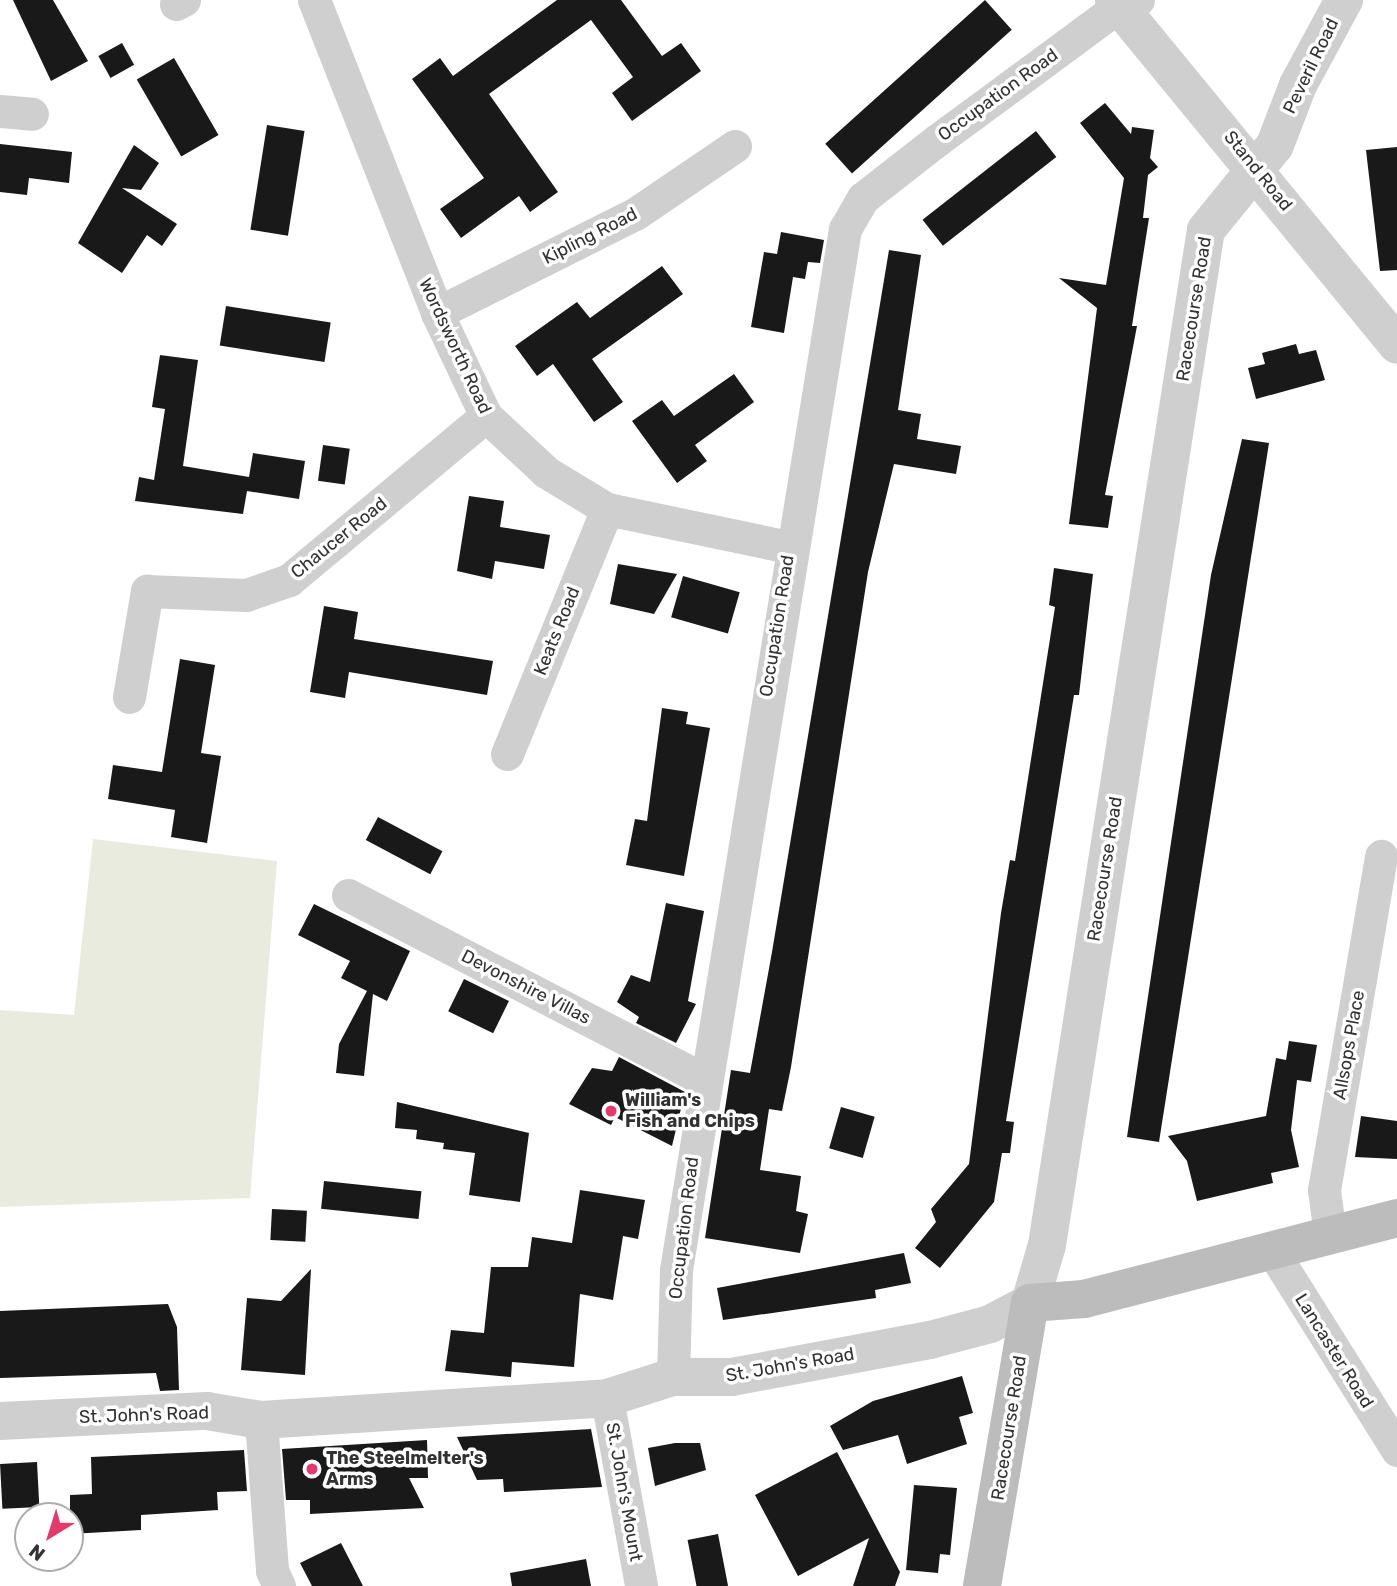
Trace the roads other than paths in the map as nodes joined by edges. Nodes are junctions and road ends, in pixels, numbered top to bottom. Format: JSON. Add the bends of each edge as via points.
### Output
{"nodes":[{"id":1,"x":314,"y":0,"type":"edge"},
{"id":2,"x":1344,"y":0,"type":"edge"},
{"id":3,"x":1124,"y":2,"type":"edge"},
{"id":4,"x":735,"y":146,"type":"dead end"},
{"id":5,"x":1256,"y":167,"type":"junction"},
{"id":6,"x":437,"y":313,"type":"junction"},
{"id":7,"x":1397,"y":345,"type":"edge"},
{"id":8,"x":486,"y":416,"type":"junction"},
{"id":9,"x":607,"y":509,"type":"junction"},
{"id":10,"x":789,"y":547,"type":"junction"},
{"id":11,"x":129,"y":697,"type":"dead end"},
{"id":12,"x":507,"y":754,"type":"dead end"},
{"id":13,"x":1381,"y":856,"type":"dead end"},
{"id":14,"x":348,"y":895,"type":"dead end"},
{"id":15,"x":705,"y":1080,"type":"junction"},
{"id":16,"x":1397,"y":1218,"type":"edge"},
{"id":17,"x":1330,"y":1235,"type":"junction"},
{"id":18,"x":1273,"y":1252,"type":"junction"},
{"id":19,"x":1030,"y":1303,"type":"junction"},
{"id":20,"x":673,"y":1377,"type":"junction"},
{"id":21,"x":607,"y":1398,"type":"junction"},
{"id":22,"x":0,"y":1420,"type":"edge"},
{"id":23,"x":261,"y":1420,"type":"junction"},
{"id":24,"x":1397,"y":1450,"type":"edge"},
{"id":25,"x":279,"y":1586,"type":"edge"},
{"id":26,"x":641,"y":1586,"type":"edge"},
{"id":27,"x":982,"y":1586,"type":"edge"}],
"edges":[{"from":1,"to":6,"type":"street","name":"Wordsworth Road"},
{"from":2,"to":5,"type":"street","name":"Peveril Road","via":[[1298,85],[1275,145]]},
{"from":3,"to":5,"type":"street","name":"Stand Road"},
{"from":3,"to":10,"type":"street","name":"Occupation Road","via":[[863,198],[845,229]]},
{"from":4,"to":6,"type":"street","name":"Kipling Road","via":[[635,214]]},
{"from":5,"to":7,"type":"street","name":"Stand Road"},
{"from":5,"to":19,"type":"street","name":"Racecourse Road","via":[[1206,230],[1046,1245]]},
{"from":6,"to":8,"type":"street","name":"Wordsworth Road"},
{"from":8,"to":9,"type":"street","name":"Wordsworth Road","via":[[546,471]]},
{"from":8,"to":11,"type":"street","name":"Chaucer Road","via":[[289,580],[246,595],[147,591]]},
{"from":9,"to":10,"type":"street","name":"Wordsworth Road"},
{"from":9,"to":12,"type":"street","name":"Keats Road"},
{"from":10,"to":15,"type":"street","name":"Occupation Road"},
{"from":13,"to":17,"type":"street","name":"Allsops Place","via":[[1324,1190]]},
{"from":14,"to":15,"type":"street","name":"Devonshire Villas"},
{"from":15,"to":20,"type":"street","name":"Occupation Road","via":[[676,1270]]},
{"from":16,"to":17,"type":"main road","name":"St. John's Road"},
{"from":17,"to":18,"type":"main road","name":"St. John's Road"},
{"from":18,"to":19,"type":"main road","name":"St. John's Road","via":[[1083,1299]]},
{"from":18,"to":24,"type":"street","name":"Lancaster Road"},
{"from":19,"to":20,"type":"street","name":"St. John's Road","via":[[990,1324],[930,1340],[732,1377]]},
{"from":19,"to":27,"type":"main road","name":"Racecourse Road"},
{"from":20,"to":21,"type":"street","name":"St. John's Road"},
{"from":21,"to":23,"type":"street","name":"St. John's Road"},
{"from":21,"to":26,"type":"street","name":"St. John's Mount"},
{"from":22,"to":23,"type":"street","name":"St. John's Road","via":[[207,1411]]},
{"from":23,"to":25,"type":"street","via":[[271,1560]]}]}
